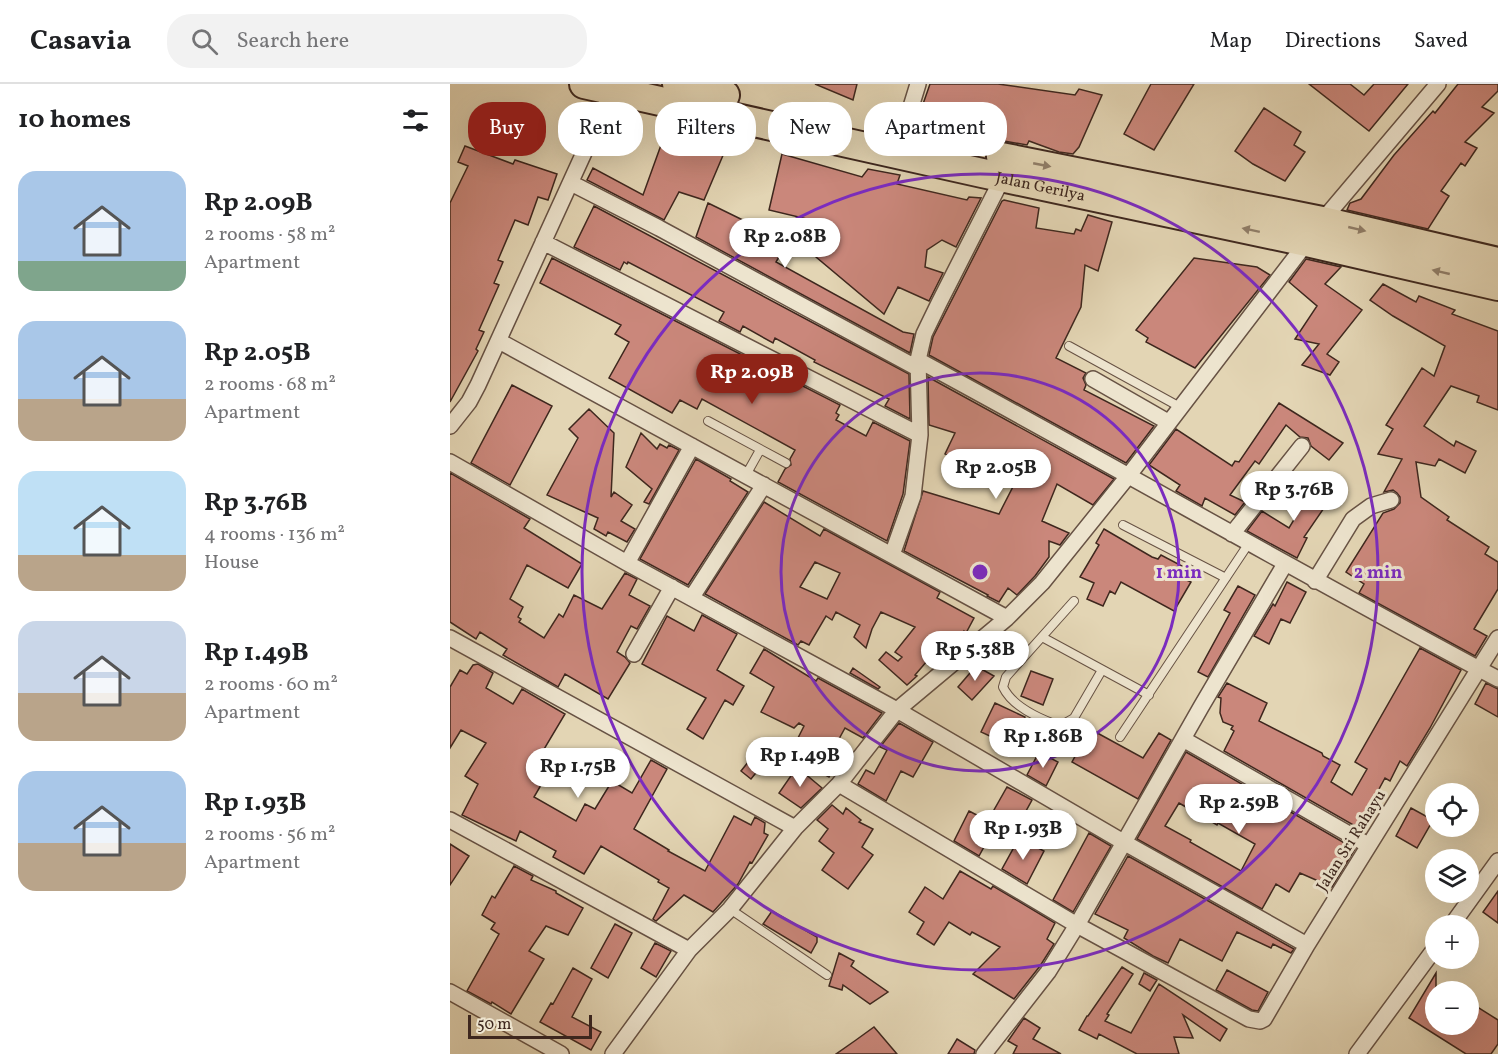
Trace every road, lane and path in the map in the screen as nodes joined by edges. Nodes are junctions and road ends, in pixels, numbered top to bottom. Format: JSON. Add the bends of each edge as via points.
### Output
{"nodes":[{"id":1,"x":584,"y":84,"type":"edge"},
{"id":2,"x":677,"y":84,"type":"edge"},
{"id":3,"x":918,"y":84,"type":"edge"},
{"id":4,"x":1438,"y":84,"type":"edge"},
{"id":5,"x":614,"y":87,"type":"edge"},
{"id":6,"x":735,"y":90,"type":"edge"},
{"id":7,"x":912,"y":102,"type":"edge"},
{"id":8,"x":864,"y":126,"type":"edge"},
{"id":9,"x":958,"y":156,"type":"edge"},
{"id":10,"x":991,"y":168,"type":"junction"},
{"id":11,"x":571,"y":183,"type":"junction"},
{"id":12,"x":1314,"y":231,"type":"junction"},
{"id":13,"x":543,"y":242,"type":"junction"},
{"id":14,"x":1497,"y":266,"type":"edge"},
{"id":15,"x":499,"y":341,"type":"junction"},
{"id":16,"x":1069,"y":346,"type":"dead end"},
{"id":17,"x":919,"y":364,"type":"junction"},
{"id":18,"x":1093,"y":379,"type":"dead end"},
{"id":19,"x":1180,"y":407,"type":"junction"},
{"id":20,"x":708,"y":420,"type":"dead end"},
{"id":21,"x":1168,"y":422,"type":"junction"},
{"id":22,"x":450,"y":426,"type":"edge"},
{"id":23,"x":920,"y":435,"type":"junction"},
{"id":24,"x":692,"y":446,"type":"junction"},
{"id":25,"x":1302,"y":446,"type":"dead end"},
{"id":26,"x":760,"y":450,"type":"junction"},
{"id":27,"x":450,"y":462,"type":"edge"},
{"id":28,"x":786,"y":464,"type":"dead end"},
{"id":29,"x":746,"y":475,"type":"junction"},
{"id":30,"x":1129,"y":475,"type":"junction"},
{"id":31,"x":764,"y":485,"type":"junction"},
{"id":32,"x":1391,"y":500,"type":"dead end"},
{"id":33,"x":1123,"y":525,"type":"dead end"},
{"id":34,"x":1232,"y":534,"type":"junction"},
{"id":35,"x":1250,"y":543,"type":"junction"},
{"id":36,"x":892,"y":555,"type":"junction"},
{"id":37,"x":627,"y":563,"type":"junction"},
{"id":38,"x":1285,"y":564,"type":"junction"},
{"id":39,"x":1226,"y":578,"type":"junction"},
{"id":40,"x":1315,"y":581,"type":"junction"},
{"id":41,"x":672,"y":587,"type":"junction"},
{"id":42,"x":692,"y":597,"type":"junction"},
{"id":43,"x":1074,"y":600,"type":"dead end"},
{"id":44,"x":1006,"y":618,"type":"junction"},
{"id":45,"x":1042,"y":637,"type":"junction"},
{"id":46,"x":450,"y":638,"type":"edge"},
{"id":47,"x":1498,"y":638,"type":"edge"},
{"id":48,"x":634,"y":654,"type":"dead end"},
{"id":49,"x":1478,"y":668,"type":"junction"},
{"id":50,"x":1102,"y":670,"type":"junction"},
{"id":51,"x":1498,"y":679,"type":"edge"},
{"id":52,"x":1149,"y":695,"type":"junction"},
{"id":53,"x":897,"y":710,"type":"junction"},
{"id":54,"x":1120,"y":738,"type":"dead end"},
{"id":55,"x":1183,"y":739,"type":"junction"},
{"id":56,"x":838,"y":784,"type":"junction"},
{"id":57,"x":450,"y":820,"type":"edge"},
{"id":58,"x":795,"y":828,"type":"junction"},
{"id":59,"x":1125,"y":843,"type":"junction"},
{"id":60,"x":1368,"y":845,"type":"junction"},
{"id":61,"x":1498,"y":861,"type":"edge"},
{"id":62,"x":730,"y":909,"type":"junction"},
{"id":63,"x":1459,"y":915,"type":"edge"},
{"id":64,"x":1077,"y":925,"type":"junction"},
{"id":65,"x":1307,"y":945,"type":"junction"},
{"id":66,"x":689,"y":950,"type":"junction"},
{"id":67,"x":1425,"y":962,"type":"edge"},
{"id":68,"x":826,"y":975,"type":"dead end"},
{"id":69,"x":450,"y":992,"type":"edge"},
{"id":70,"x":561,"y":1054,"type":"edge"},
{"id":71,"x":613,"y":1054,"type":"edge"},
{"id":72,"x":984,"y":1054,"type":"edge"},
{"id":73,"x":1357,"y":1054,"type":"edge"}],
"edges":[{"from":1,"to":5,"type":"highway","name":"Jalan Gerilya"},
{"from":2,"to":6,"type":"highway","name":"Jalan Gerilya"},
{"from":3,"to":7,"type":"street"},
{"from":4,"to":12,"type":"street"},
{"from":5,"to":10,"type":"highway","name":"Jalan Gerilya"},
{"from":5,"to":11,"type":"street"},
{"from":6,"to":8,"type":"highway","name":"Jalan Gerilya"},
{"from":9,"to":10,"type":"highway","name":"Jalan Gerilya"},
{"from":10,"to":12,"type":"highway","name":"Jalan Gerilya"},
{"from":10,"to":17,"type":"street","via":[[924,334]]},
{"from":11,"to":13,"type":"street"},
{"from":11,"to":17,"type":"street"},
{"from":12,"to":14,"type":"highway","name":"Jalan Gerilya"},
{"from":12,"to":19,"type":"street"},
{"from":13,"to":15,"type":"street"},
{"from":13,"to":23,"type":"street"},
{"from":15,"to":22,"type":"street","via":[[469,402]]},
{"from":15,"to":24,"type":"street"},
{"from":16,"to":19,"type":"lane"},
{"from":17,"to":23,"type":"street"},
{"from":17,"to":30,"type":"street"},
{"from":18,"to":21,"type":"street"},
{"from":19,"to":21,"type":"street"},
{"from":20,"to":26,"type":"lane"},
{"from":21,"to":30,"type":"street"},
{"from":23,"to":36,"type":"street","via":[[913,496]]},
{"from":24,"to":29,"type":"street"},
{"from":24,"to":37,"type":"street"},
{"from":25,"to":34,"type":"street"},
{"from":26,"to":28,"type":"lane"},
{"from":26,"to":29,"type":"lane"},
{"from":27,"to":37,"type":"street"},
{"from":29,"to":31,"type":"street"},
{"from":30,"to":34,"type":"street"},
{"from":30,"to":44,"type":"street","via":[[1042,582]]},
{"from":31,"to":36,"type":"street"},
{"from":31,"to":42,"type":"street"},
{"from":32,"to":40,"type":"street","via":[[1371,506],[1353,519]]},
{"from":33,"to":39,"type":"lane"},
{"from":34,"to":35,"type":"street"},
{"from":35,"to":38,"type":"street"},
{"from":35,"to":39,"type":"lane"},
{"from":36,"to":44,"type":"street"},
{"from":37,"to":41,"type":"street"},
{"from":38,"to":40,"type":"street"},
{"from":38,"to":55,"type":"street"},
{"from":39,"to":52,"type":"lane"},
{"from":40,"to":49,"type":"street"},
{"from":41,"to":42,"type":"street"},
{"from":41,"to":48,"type":"street"},
{"from":42,"to":53,"type":"street"},
{"from":43,"to":45,"type":"lane"},
{"from":44,"to":53,"type":"street"},
{"from":45,"to":50,"type":"lane"},
{"from":45,"to":50,"type":"lane","via":[[1006,677],[1002,687],[1007,696],[1047,722],[1060,726],[1074,718]]},
{"from":46,"to":58,"type":"street"},
{"from":47,"to":49,"type":"street","name":"Jalan Sri Rahayu"},
{"from":49,"to":51,"type":"street"},
{"from":49,"to":60,"type":"street","name":"Jalan Sri Rahayu"},
{"from":50,"to":52,"type":"lane"},
{"from":52,"to":54,"type":"lane"},
{"from":53,"to":56,"type":"street"},
{"from":53,"to":59,"type":"street"},
{"from":55,"to":59,"type":"street"},
{"from":55,"to":60,"type":"street"},
{"from":56,"to":58,"type":"street"},
{"from":56,"to":64,"type":"street"},
{"from":57,"to":66,"type":"street"},
{"from":58,"to":62,"type":"street"},
{"from":59,"to":64,"type":"street"},
{"from":59,"to":65,"type":"street"},
{"from":60,"to":65,"type":"street","name":"Jalan Sri Rahayu"},
{"from":61,"to":63,"type":"street"},
{"from":62,"to":66,"type":"street"},
{"from":62,"to":68,"type":"lane"},
{"from":64,"to":65,"type":"street","name":"Jalan Sri Rahayu","via":[[1256,1021],[1264,1019]]},
{"from":64,"to":72,"type":"street","via":[[1048,972]]},
{"from":66,"to":71,"type":"street"},
{"from":67,"to":73,"type":"street"},
{"from":69,"to":70,"type":"street"}]}
